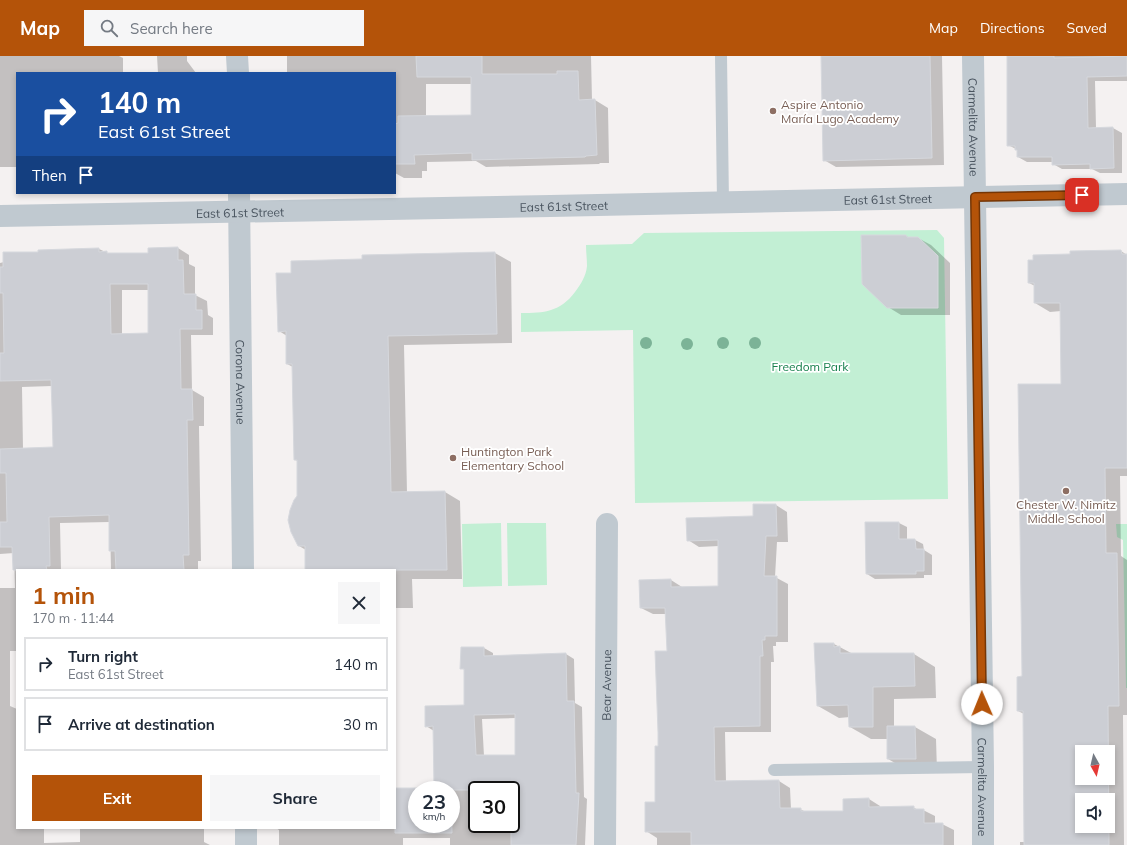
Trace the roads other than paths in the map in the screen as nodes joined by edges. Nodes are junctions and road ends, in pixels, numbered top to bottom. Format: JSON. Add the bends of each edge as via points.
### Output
{"nodes":[{"id":1,"x":237,"y":56,"type":"edge"},
{"id":2,"x":721,"y":56,"type":"edge"},
{"id":3,"x":973,"y":56,"type":"edge"},
{"id":4,"x":238,"y":72,"type":"edge"},
{"id":5,"x":1127,"y":194,"type":"edge"},
{"id":6,"x":975,"y":197,"type":"junction"},
{"id":7,"x":723,"y":202,"type":"junction"},
{"id":8,"x":239,"y":203,"type":"edge"},
{"id":9,"x":0,"y":216,"type":"edge"},
{"id":10,"x":607,"y":524,"type":"dead end"},
{"id":11,"x":243,"y":569,"type":"edge"},
{"id":12,"x":983,"y":767,"type":"junction"},
{"id":13,"x":774,"y":770,"type":"dead end"},
{"id":14,"x":246,"y":829,"type":"edge"},
{"id":15,"x":246,"y":845,"type":"edge"},
{"id":16,"x":605,"y":845,"type":"edge"},
{"id":17,"x":982,"y":845,"type":"edge"}],
"edges":[{"from":1,"to":4,"type":"street"},
{"from":2,"to":7,"type":"lane"},
{"from":3,"to":6,"type":"street","name":"Carmelita Avenue"},
{"from":5,"to":6,"type":"street","name":"East 61st Street"},
{"from":6,"to":7,"type":"street","name":"East 61st Street"},
{"from":6,"to":12,"type":"street","name":"Carmelita Avenue"},
{"from":7,"to":8,"type":"street","name":"East 61st Street"},
{"from":8,"to":9,"type":"street","name":"East 61st Street"},
{"from":8,"to":11,"type":"street","name":"Corona Avenue"},
{"from":10,"to":16,"type":"street","name":"Bear Avenue"},
{"from":12,"to":13,"type":"lane"},
{"from":12,"to":17,"type":"street","name":"Carmelita Avenue"},
{"from":14,"to":15,"type":"street"}]}
